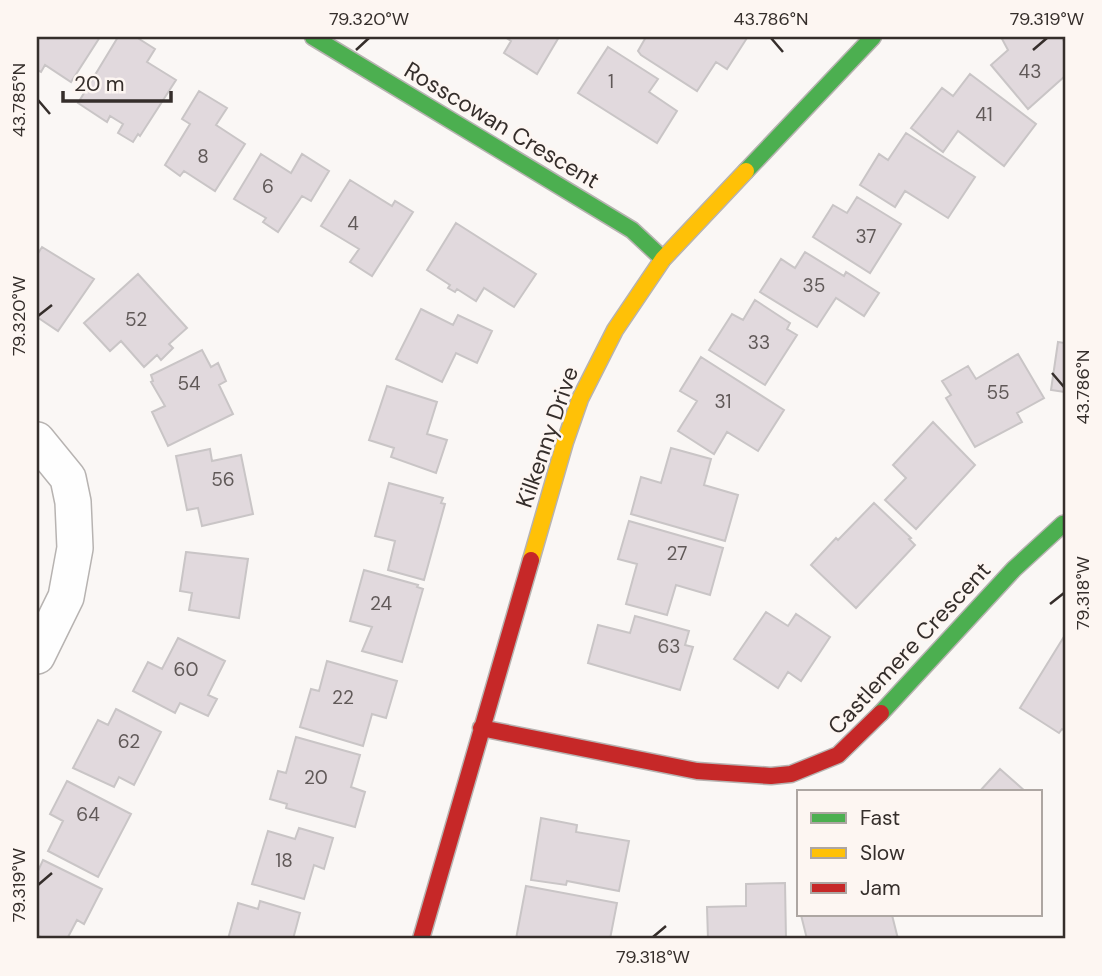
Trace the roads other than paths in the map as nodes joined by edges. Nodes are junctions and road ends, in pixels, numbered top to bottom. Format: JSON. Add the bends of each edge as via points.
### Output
{"nodes":[{"id":1,"x":313,"y":37,"type":"edge"},
{"id":2,"x":873,"y":37,"type":"edge"},
{"id":3,"x":663,"y":259,"type":"junction"},
{"id":4,"x":37,"y":440,"type":"edge"},
{"id":5,"x":1065,"y":525,"type":"edge"},
{"id":6,"x":37,"y":656,"type":"edge"},
{"id":7,"x":481,"y":728,"type":"junction"},
{"id":8,"x":421,"y":939,"type":"edge"}],
"edges":[{"from":1,"to":3,"type":"street","name":"Rosscowan Crescent","via":[[632,230]]},
{"from":2,"to":3,"type":"street","name":"Kilkenny Drive"},
{"from":3,"to":7,"type":"street","name":"Kilkenny Drive","via":[[615,330],[580,399]]},
{"from":4,"to":6,"type":"street","via":[[68,478],[75,548],[66,597]]},
{"from":5,"to":7,"type":"street","name":"Castlemere Crescent","via":[[1022,561],[838,755],[792,774],[698,771]]},
{"from":7,"to":8,"type":"street","name":"Kilkenny Drive"}]}
